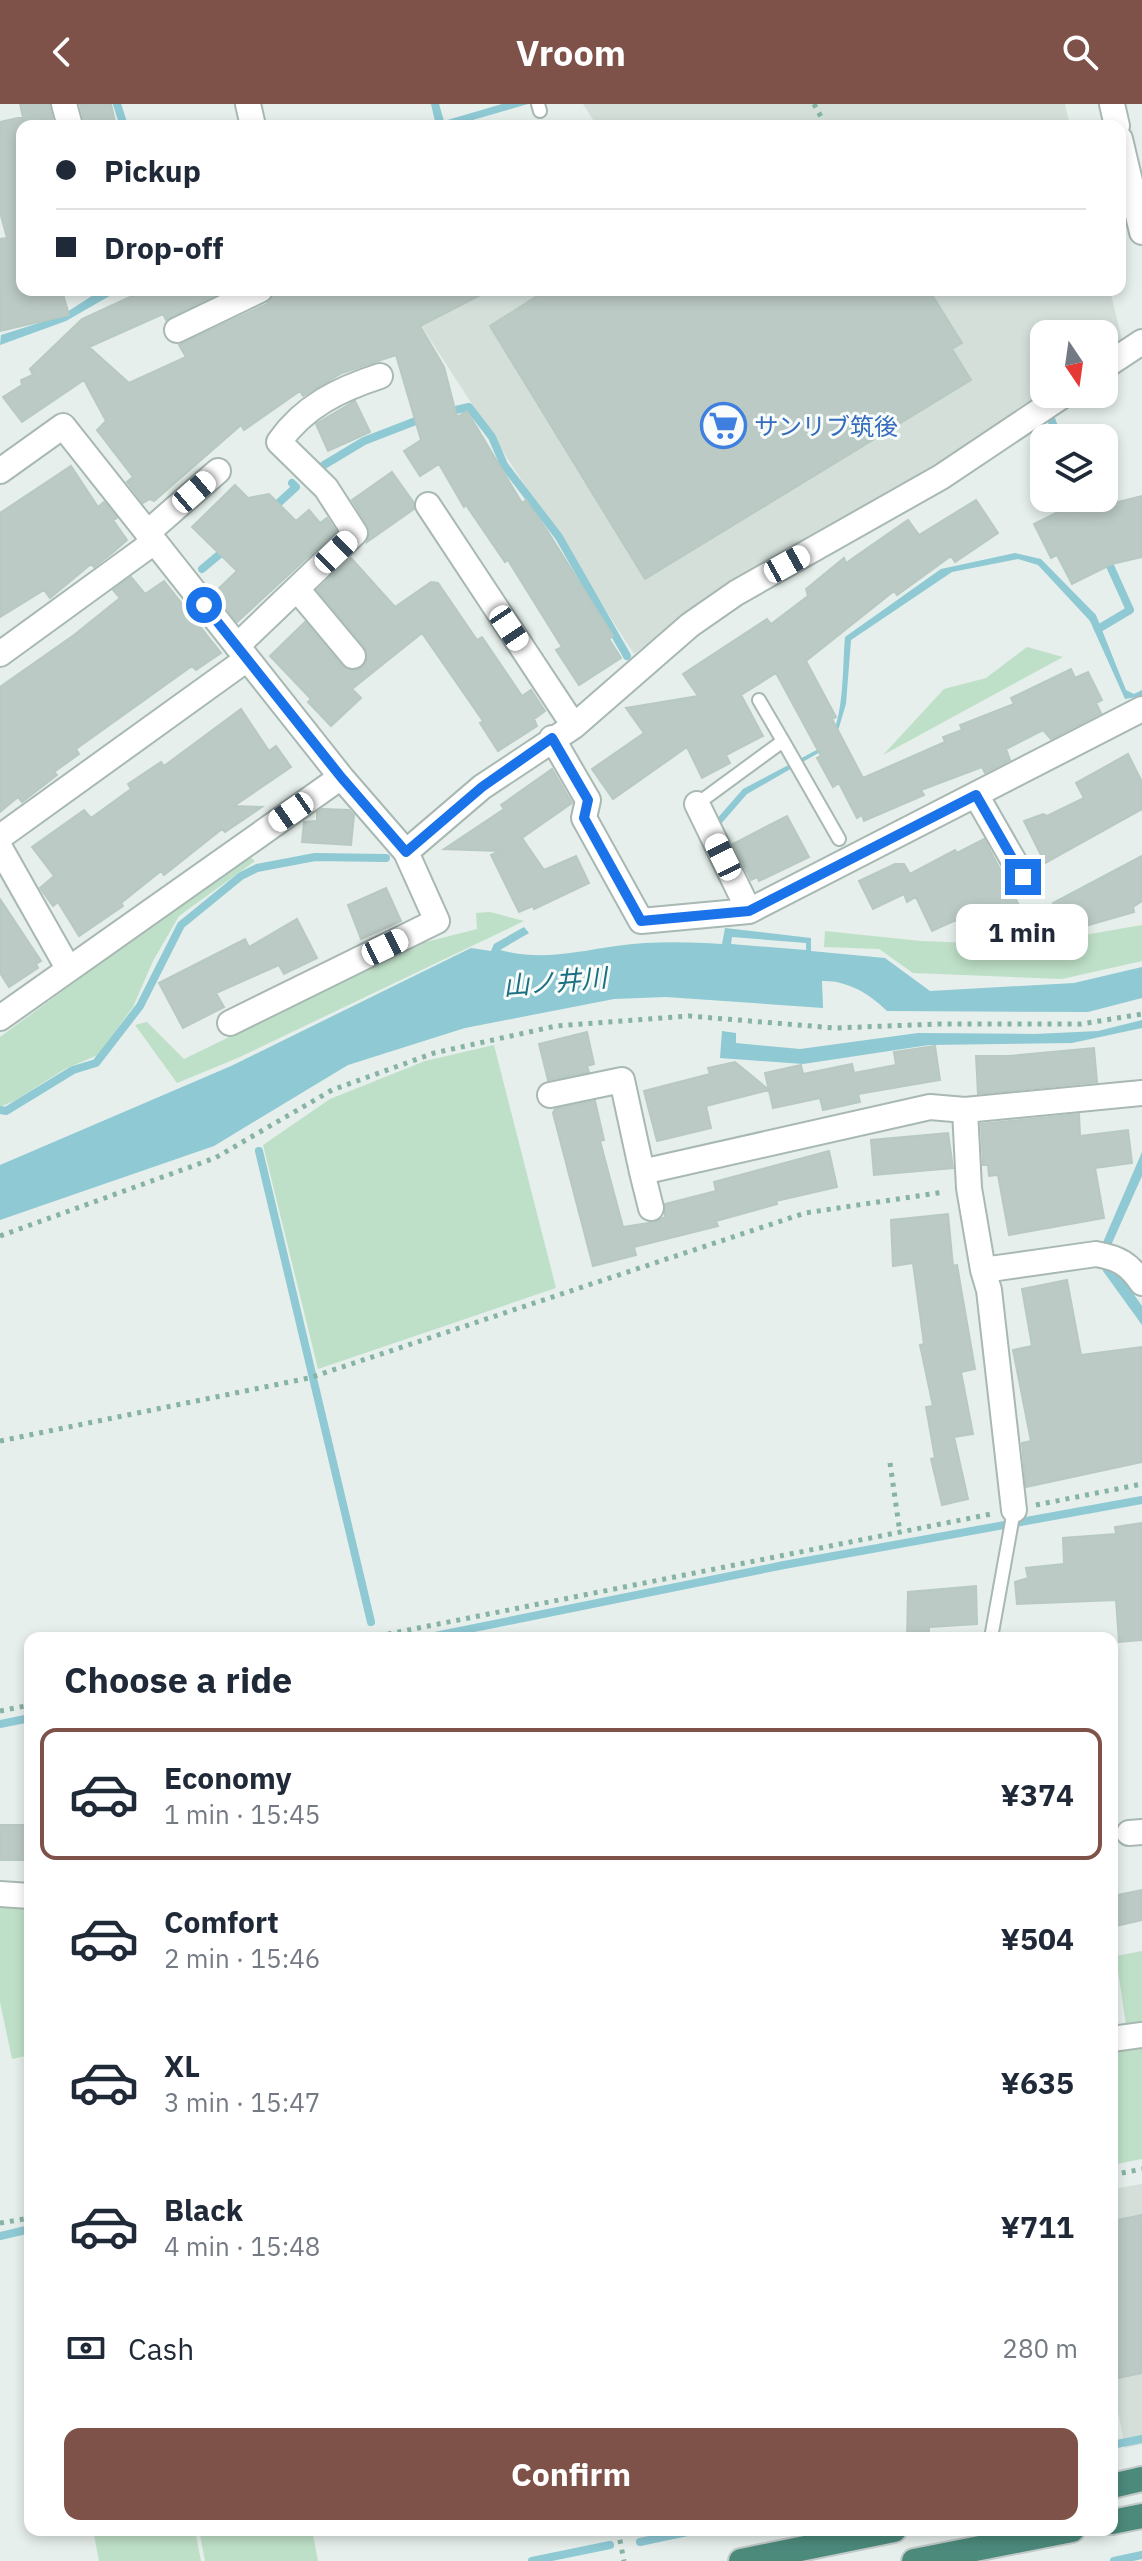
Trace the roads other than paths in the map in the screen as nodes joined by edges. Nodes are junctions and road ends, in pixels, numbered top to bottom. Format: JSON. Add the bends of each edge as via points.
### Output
{"nodes":[{"id":1,"x":1126,"y":164,"type":"edge"},
{"id":2,"x":1142,"y":232,"type":"edge"},
{"id":3,"x":248,"y":296,"type":"edge"},
{"id":4,"x":177,"y":330,"type":"dead end"},
{"id":5,"x":1142,"y":342,"type":"edge"},
{"id":6,"x":1118,"y":358,"type":"edge"},
{"id":7,"x":380,"y":376,"type":"dead end"},
{"id":8,"x":1044,"y":408,"type":"edge"},
{"id":9,"x":0,"y":471,"type":"edge"},
{"id":10,"x":218,"y":471,"type":"dead end"},
{"id":11,"x":428,"y":505,"type":"dead end"},
{"id":12,"x":150,"y":537,"type":"junction"},
{"id":13,"x":297,"y":589,"type":"junction"},
{"id":14,"x":242,"y":653,"type":"junction"},
{"id":15,"x":0,"y":654,"type":"edge"},
{"id":16,"x":353,"y":656,"type":"dead end"},
{"id":17,"x":759,"y":700,"type":"dead end"},
{"id":18,"x":1140,"y":716,"type":"edge"},
{"id":19,"x":574,"y":726,"type":"junction"},
{"id":20,"x":552,"y":738,"type":"junction"},
{"id":21,"x":783,"y":741,"type":"junction"},
{"id":22,"x":341,"y":777,"type":"junction"},
{"id":23,"x":976,"y":795,"type":"junction"},
{"id":24,"x":697,"y":804,"type":"joint"},
{"id":25,"x":0,"y":837,"type":"edge"},
{"id":26,"x":839,"y":839,"type":"dead end"},
{"id":27,"x":0,"y":848,"type":"edge"},
{"id":28,"x":406,"y":852,"type":"junction"},
{"id":29,"x":1023,"y":877,"type":"dead end"},
{"id":30,"x":749,"y":911,"type":"junction"},
{"id":31,"x":68,"y":968,"type":"junction"},
{"id":32,"x":0,"y":1018,"type":"edge"},
{"id":33,"x":230,"y":1023,"type":"dead end"},
{"id":34,"x":1142,"y":1093,"type":"edge"},
{"id":35,"x":550,"y":1095,"type":"dead end"},
{"id":36,"x":965,"y":1110,"type":"junction"},
{"id":37,"x":642,"y":1172,"type":"junction"},
{"id":38,"x":651,"y":1208,"type":"dead end"},
{"id":39,"x":983,"y":1270,"type":"junction"},
{"id":40,"x":1142,"y":1283,"type":"edge"},
{"id":41,"x":1014,"y":1510,"type":"joint"},
{"id":42,"x":992,"y":1632,"type":"edge"},
{"id":43,"x":0,"y":1894,"type":"edge"},
{"id":44,"x":24,"y":1896,"type":"edge"},
{"id":45,"x":1142,"y":2035,"type":"edge"},
{"id":46,"x":1118,"y":2038,"type":"edge"},
{"id":47,"x":1142,"y":2479,"type":"edge"},
{"id":48,"x":1118,"y":2485,"type":"edge"},
{"id":49,"x":1142,"y":2516,"type":"edge"},
{"id":50,"x":1118,"y":2521,"type":"edge"},
{"id":51,"x":864,"y":2536,"type":"edge"},
{"id":52,"x":1041,"y":2536,"type":"edge"},
{"id":53,"x":741,"y":2561,"type":"edge"},
{"id":54,"x":914,"y":2561,"type":"edge"}],
"edges":[{"from":1,"to":2,"type":"street"},
{"from":3,"to":4,"type":"street"},
{"from":5,"to":6,"type":"street"},
{"from":7,"to":13,"type":"street","via":[[340,389],[293,421],[279,442],[326,488],[355,533]]},
{"from":8,"to":19,"type":"street","via":[[941,477],[736,593],[690,625]]},
{"from":9,"to":12,"type":"street","via":[[63,426]]},
{"from":10,"to":12,"type":"street"},
{"from":11,"to":19,"type":"street"},
{"from":12,"to":14,"type":"street"},
{"from":12,"to":15,"type":"street"},
{"from":13,"to":14,"type":"street"},
{"from":13,"to":16,"type":"street"},
{"from":14,"to":22,"type":"street"},
{"from":14,"to":25,"type":"street"},
{"from":17,"to":21,"type":"lane"},
{"from":18,"to":23,"type":"street"},
{"from":19,"to":20,"type":"street"},
{"from":20,"to":28,"type":"street","via":[[482,787]]},
{"from":20,"to":30,"type":"street","via":[[588,800],[584,818],[641,921]]},
{"from":21,"to":24,"type":"lane"},
{"from":21,"to":26,"type":"lane"},
{"from":22,"to":28,"type":"street"},
{"from":22,"to":31,"type":"street"},
{"from":23,"to":29,"type":"street"},
{"from":23,"to":30,"type":"street"},
{"from":24,"to":30,"type":"street"},
{"from":27,"to":31,"type":"street"},
{"from":28,"to":33,"type":"street","via":[[437,921]]},
{"from":31,"to":32,"type":"street"},
{"from":34,"to":36,"type":"street"},
{"from":35,"to":37,"type":"street","via":[[622,1080]]},
{"from":36,"to":37,"type":"street","via":[[930,1107]]},
{"from":36,"to":39,"type":"street","via":[[969,1188]]},
{"from":37,"to":38,"type":"street"},
{"from":39,"to":40,"type":"street","via":[[1105,1256],[1129,1264]]},
{"from":39,"to":41,"type":"street"},
{"from":41,"to":42,"type":"lane"},
{"from":43,"to":44,"type":"street"},
{"from":45,"to":46,"type":"street"},
{"from":47,"to":48,"type":"highway"},
{"from":49,"to":50,"type":"highway"},
{"from":51,"to":53,"type":"highway"},
{"from":52,"to":54,"type":"highway"}]}
